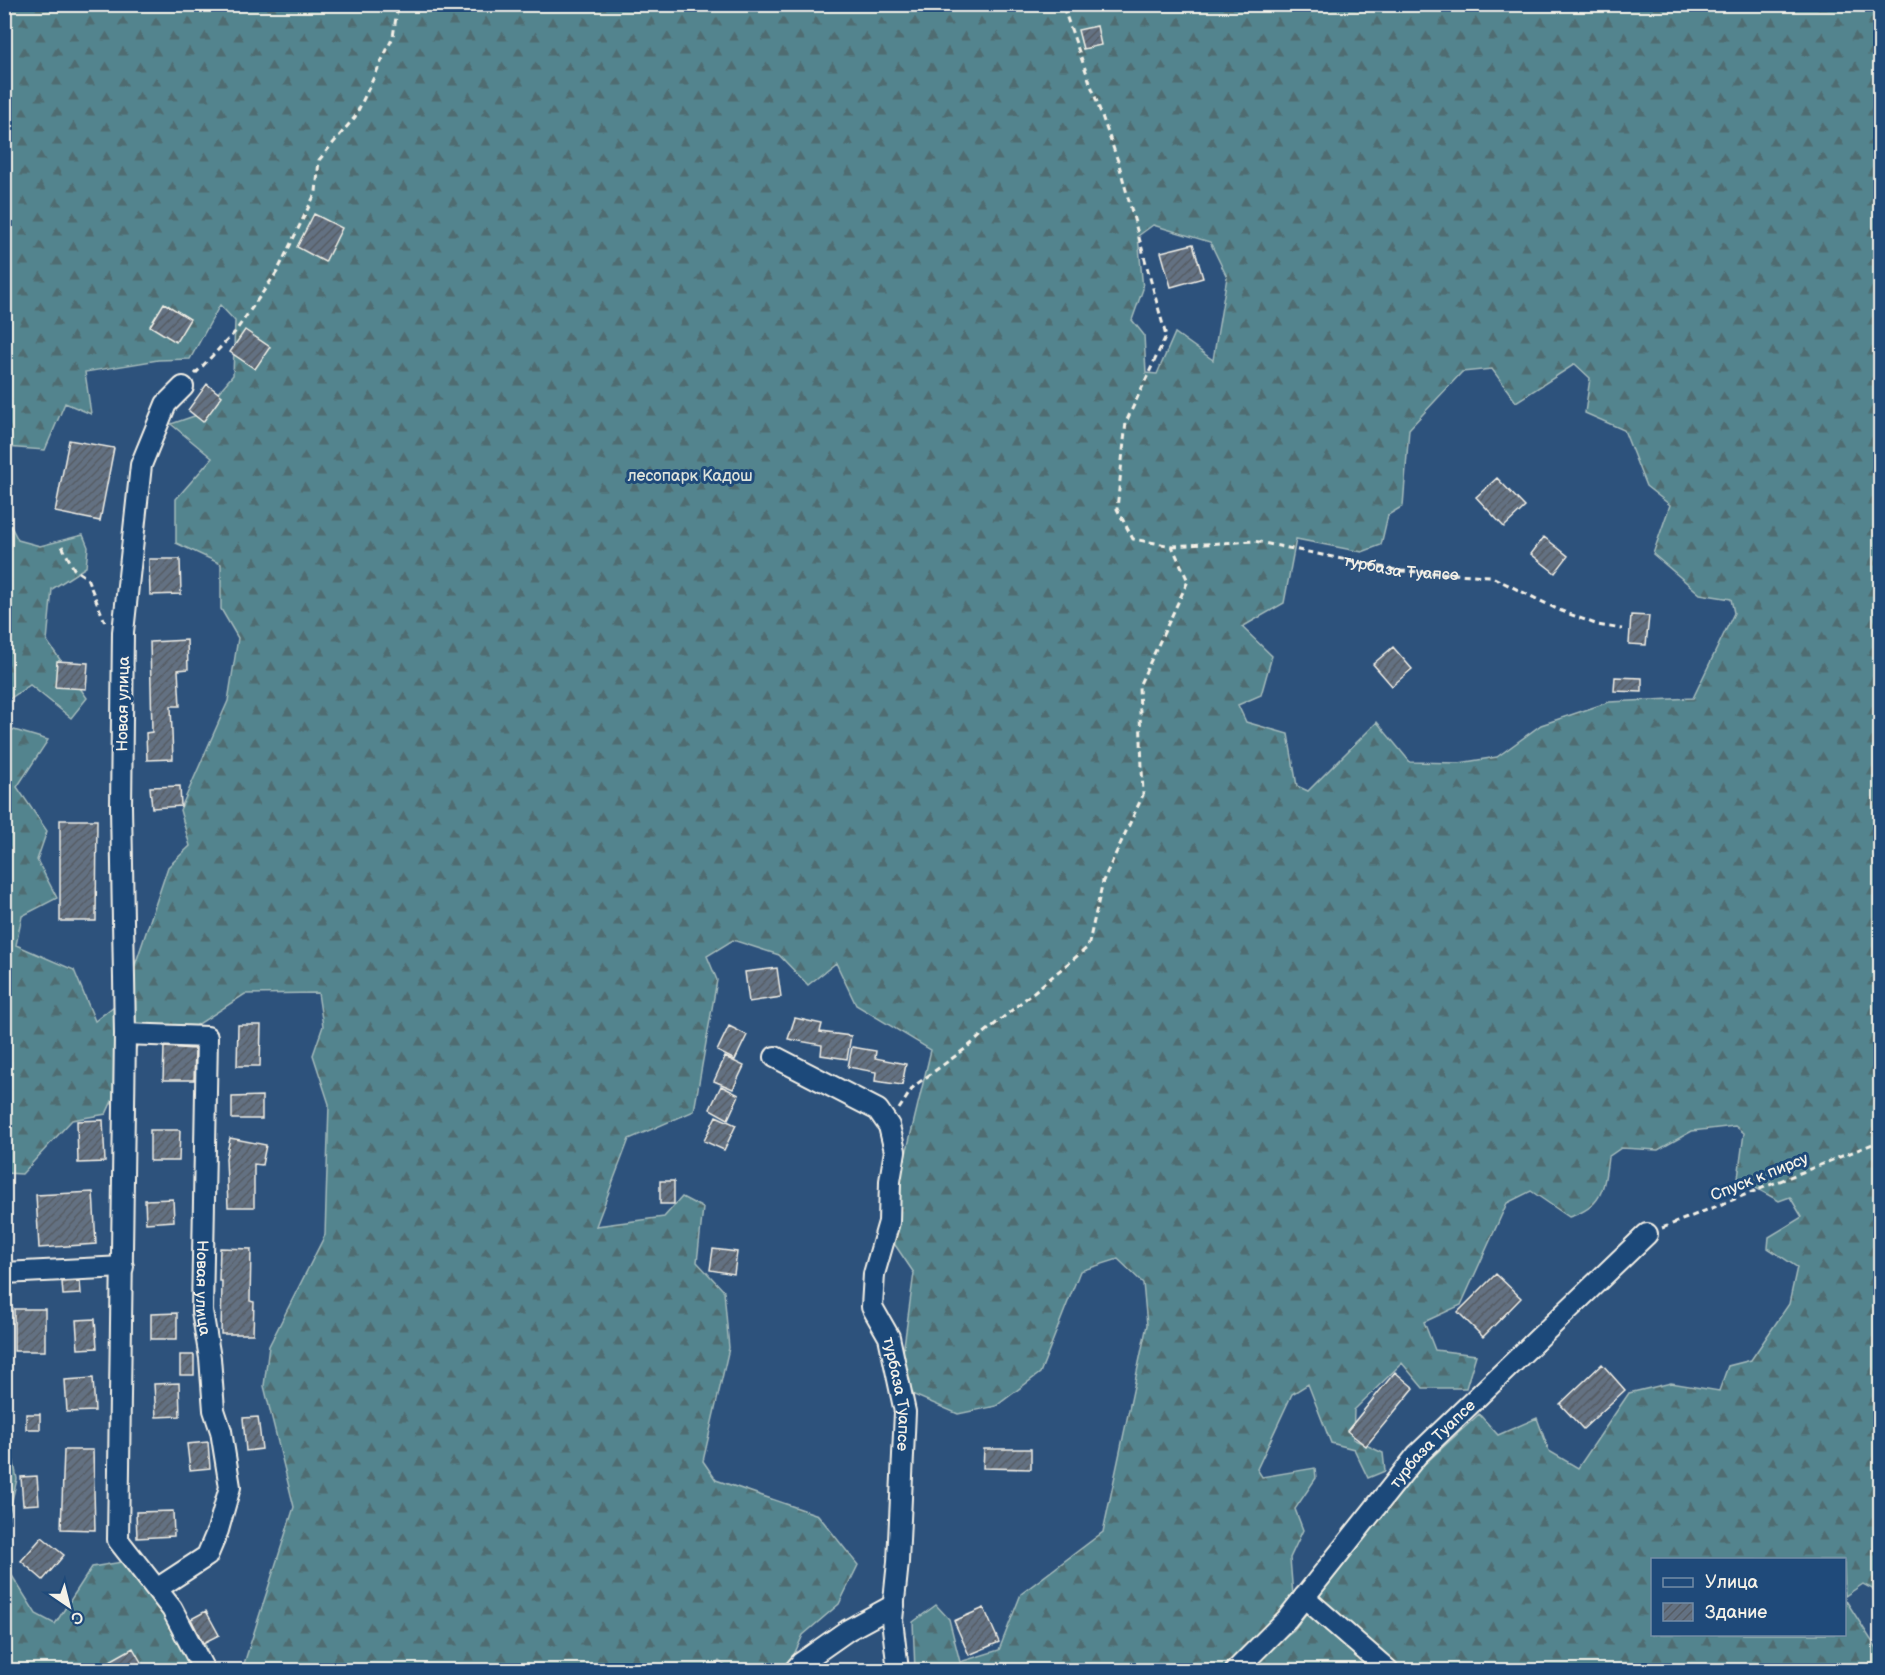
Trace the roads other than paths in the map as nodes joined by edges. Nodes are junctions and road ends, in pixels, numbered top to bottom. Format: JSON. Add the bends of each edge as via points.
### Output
{"nodes":[{"id":1,"x":183,"y":387,"type":"road end"},
{"id":2,"x":125,"y":1034,"type":"junction"},
{"id":3,"x":774,"y":1057,"type":"dead end"},
{"id":4,"x":1647,"y":1234,"type":"road end"},
{"id":5,"x":123,"y":1267,"type":"junction"},
{"id":6,"x":4,"y":1273,"type":"edge"},
{"id":7,"x":158,"y":1588,"type":"junction"},
{"id":8,"x":1304,"y":1598,"type":"junction"},
{"id":9,"x":894,"y":1605,"type":"junction"},
{"id":10,"x":204,"y":1671,"type":"edge"},
{"id":11,"x":795,"y":1671,"type":"edge"},
{"id":12,"x":898,"y":1671,"type":"edge"},
{"id":13,"x":1236,"y":1671,"type":"edge"},
{"id":14,"x":1388,"y":1671,"type":"edge"}],
"edges":[{"from":1,"to":2,"type":"street","name":"Новая улица","via":[[166,404],[141,465],[123,633]]},
{"from":2,"to":5,"type":"street","name":"Новая улица"},
{"from":2,"to":7,"type":"street","name":"Новая улица","via":[[207,1037],[202,1311],[214,1410],[230,1487],[207,1556]]},
{"from":3,"to":9,"type":"street","name":"турбаза Туапсе","via":[[878,1110],[889,1126],[895,1151],[890,1222],[874,1274],[872,1307],[889,1337],[905,1412]]},
{"from":4,"to":8,"type":"street","name":"турбаза Туапсе","via":[[1417,1455]]},
{"from":5,"to":6,"type":"street"},
{"from":5,"to":7,"type":"street","name":"Новая улица","via":[[118,1540]]},
{"from":7,"to":10,"type":"street","name":"Новая улица"},
{"from":8,"to":13,"type":"street","name":"турбаза Туапсе"},
{"from":8,"to":14,"type":"street"},
{"from":9,"to":11,"type":"street","via":[[848,1630]]},
{"from":9,"to":12,"type":"street","name":"турбаза Туапсе"}]}
